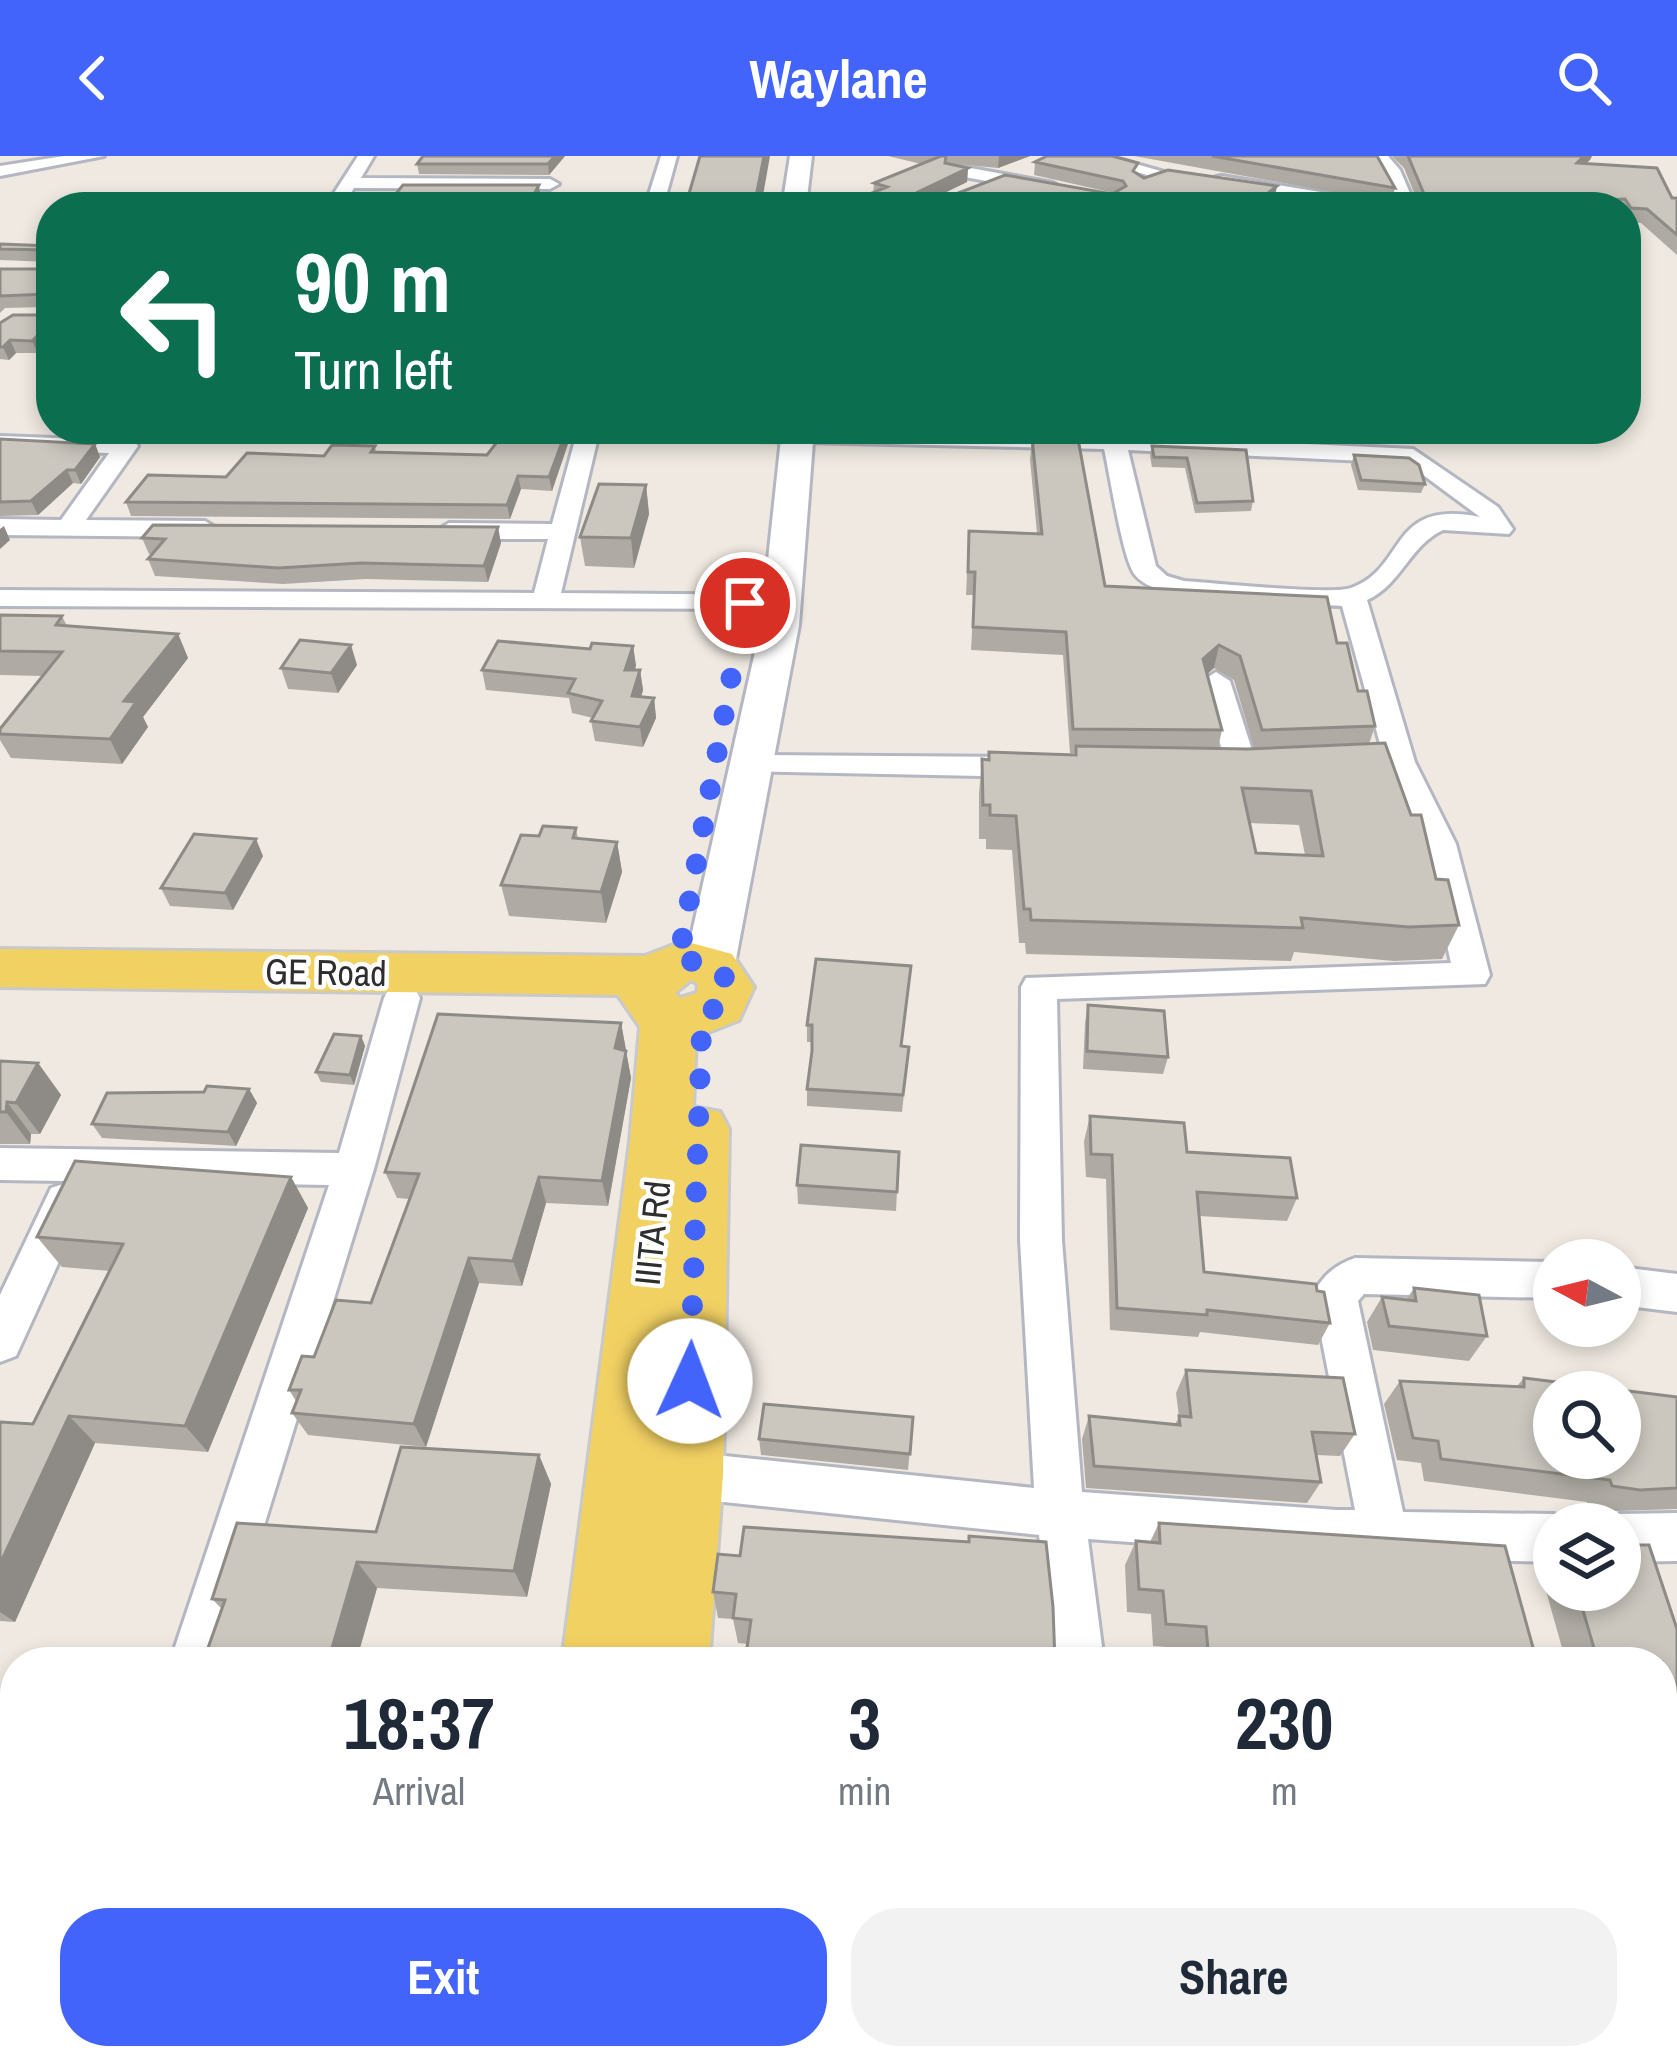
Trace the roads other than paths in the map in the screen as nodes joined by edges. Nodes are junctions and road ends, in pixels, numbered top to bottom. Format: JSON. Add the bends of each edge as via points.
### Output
{"nodes":[{"id":1,"x":96,"y":156,"type":"edge"},
{"id":2,"x":366,"y":156,"type":"edge"},
{"id":3,"x":669,"y":156,"type":"edge"},
{"id":4,"x":801,"y":156,"type":"edge"},
{"id":5,"x":823,"y":156,"type":"edge"},
{"id":6,"x":1087,"y":156,"type":"edge"},
{"id":7,"x":1379,"y":156,"type":"edge"},
{"id":8,"x":1040,"y":164,"type":"edge"},
{"id":9,"x":954,"y":170,"type":"edge"},
{"id":10,"x":0,"y":171,"type":"edge"},
{"id":11,"x":1181,"y":176,"type":"junction"},
{"id":12,"x":1006,"y":178,"type":"junction"},
{"id":13,"x":352,"y":183,"type":"junction"},
{"id":14,"x":1069,"y":191,"type":"edge"},
{"id":15,"x":345,"y":192,"type":"edge"},
{"id":16,"x":546,"y":192,"type":"edge"},
{"id":17,"x":658,"y":192,"type":"edge"},
{"id":18,"x":796,"y":192,"type":"edge"},
{"id":19,"x":819,"y":192,"type":"edge"},
{"id":20,"x":971,"y":192,"type":"edge"},
{"id":21,"x":1126,"y":192,"type":"edge"},
{"id":22,"x":1285,"y":192,"type":"edge"},
{"id":23,"x":1401,"y":192,"type":"edge"},
{"id":24,"x":0,"y":443,"type":"edge"},
{"id":25,"x":36,"y":444,"type":"edge"},
{"id":26,"x":42,"y":444,"type":"edge"},
{"id":27,"x":586,"y":444,"type":"edge"},
{"id":28,"x":781,"y":444,"type":"edge"},
{"id":29,"x":1114,"y":444,"type":"edge"},
{"id":30,"x":1157,"y":444,"type":"edge"},
{"id":31,"x":0,"y":527,"type":"edge"},
{"id":32,"x":68,"y":528,"type":"junction"},
{"id":33,"x":234,"y":529,"type":"edge"},
{"id":34,"x":423,"y":531,"type":"edge"},
{"id":35,"x":565,"y":532,"type":"junction"},
{"id":36,"x":1353,"y":597,"type":"junction"},
{"id":37,"x":0,"y":598,"type":"edge"},
{"id":38,"x":544,"y":602,"type":"junction"},
{"id":39,"x":762,"y":614,"type":"junction"},
{"id":40,"x":0,"y":617,"type":"edge"},
{"id":41,"x":1216,"y":682,"type":"dead end"},
{"id":42,"x":750,"y":764,"type":"junction"},
{"id":43,"x":1075,"y":767,"type":"edge"},
{"id":44,"x":1237,"y":768,"type":"edge"},
{"id":45,"x":0,"y":968,"type":"edge"},
{"id":46,"x":676,"y":989,"type":"junction"},
{"id":47,"x":0,"y":992,"type":"edge"},
{"id":48,"x":402,"y":998,"type":"junction"},
{"id":49,"x":0,"y":1164,"type":"edge"},
{"id":50,"x":83,"y":1165,"type":"junction"},
{"id":51,"x":354,"y":1169,"type":"junction"},
{"id":52,"x":1533,"y":1280,"type":"edge"},
{"id":53,"x":1641,"y":1289,"type":"edge"},
{"id":54,"x":1677,"y":1293,"type":"edge"},
{"id":55,"x":0,"y":1342,"type":"edge"},
{"id":56,"x":686,"y":1475,"type":"junction"},
{"id":57,"x":1059,"y":1515,"type":"junction"},
{"id":58,"x":1384,"y":1535,"type":"junction"},
{"id":59,"x":1533,"y":1538,"type":"edge"},
{"id":60,"x":1641,"y":1538,"type":"edge"},
{"id":61,"x":1677,"y":1538,"type":"edge"},
{"id":62,"x":201,"y":1647,"type":"edge"},
{"id":63,"x":604,"y":1647,"type":"edge"},
{"id":64,"x":670,"y":1647,"type":"edge"},
{"id":65,"x":1076,"y":1647,"type":"edge"}],
"edges":[{"from":1,"to":10,"type":"street"},
{"from":2,"to":13,"type":"street"},
{"from":3,"to":17,"type":"street"},
{"from":4,"to":18,"type":"street"},
{"from":5,"to":19,"type":"street"},
{"from":6,"to":11,"type":"street"},
{"from":7,"to":23,"type":"street"},
{"from":8,"to":12,"type":"street"},
{"from":9,"to":12,"type":"street"},
{"from":11,"to":21,"type":"street"},
{"from":11,"to":22,"type":"street"},
{"from":12,"to":14,"type":"street"},
{"from":12,"to":20,"type":"street"},
{"from":13,"to":15,"type":"street"},
{"from":13,"to":16,"type":"street","via":[[552,177]]},
{"from":24,"to":25,"type":"street"},
{"from":26,"to":32,"type":"street","via":[[126,446]]},
{"from":27,"to":35,"type":"street"},
{"from":28,"to":39,"type":"street","name":"IIITA Rd"},
{"from":29,"to":36,"type":"street","via":[[1144,569],[1158,582]]},
{"from":30,"to":36,"type":"street","via":[[1413,456],[1489,512],[1500,530],[1470,520],[1413,534],[1383,580]]},
{"from":31,"to":32,"type":"street"},
{"from":32,"to":33,"type":"street"},
{"from":34,"to":35,"type":"street"},
{"from":35,"to":38,"type":"street"},
{"from":36,"to":57,"type":"street","via":[[1389,762],[1440,844],[1472,975],[1039,986],[1036,1095]]},
{"from":37,"to":38,"type":"street"},
{"from":38,"to":39,"type":"street"},
{"from":39,"to":40,"type":"street"},
{"from":39,"to":42,"type":"street","name":"IIITA Rd"},
{"from":39,"to":46,"type":"street","name":"IIITA Rd"},
{"from":41,"to":44,"type":"street"},
{"from":42,"to":43,"type":"street"},
{"from":42,"to":46,"type":"street","name":"IIITA Rd"},
{"from":45,"to":46,"type":"main road","name":"GE Road"},
{"from":46,"to":48,"type":"main road","name":"GE Road"},
{"from":46,"to":56,"type":"main road","name":"IIITA Rd"},
{"from":46,"to":63,"type":"main road","name":"IIITA Rd"},
{"from":47,"to":48,"type":"main road","name":"GE Road"},
{"from":48,"to":51,"type":"street"},
{"from":49,"to":50,"type":"street"},
{"from":50,"to":51,"type":"street"},
{"from":50,"to":55,"type":"street"},
{"from":51,"to":62,"type":"street"},
{"from":52,"to":58,"type":"street","via":[[1355,1276],[1334,1295]]},
{"from":53,"to":54,"type":"street"},
{"from":56,"to":57,"type":"street"},
{"from":56,"to":64,"type":"main road","name":"IIITA Rd"},
{"from":57,"to":58,"type":"street"},
{"from":57,"to":65,"type":"street"},
{"from":58,"to":59,"type":"street"},
{"from":60,"to":61,"type":"street"}]}
